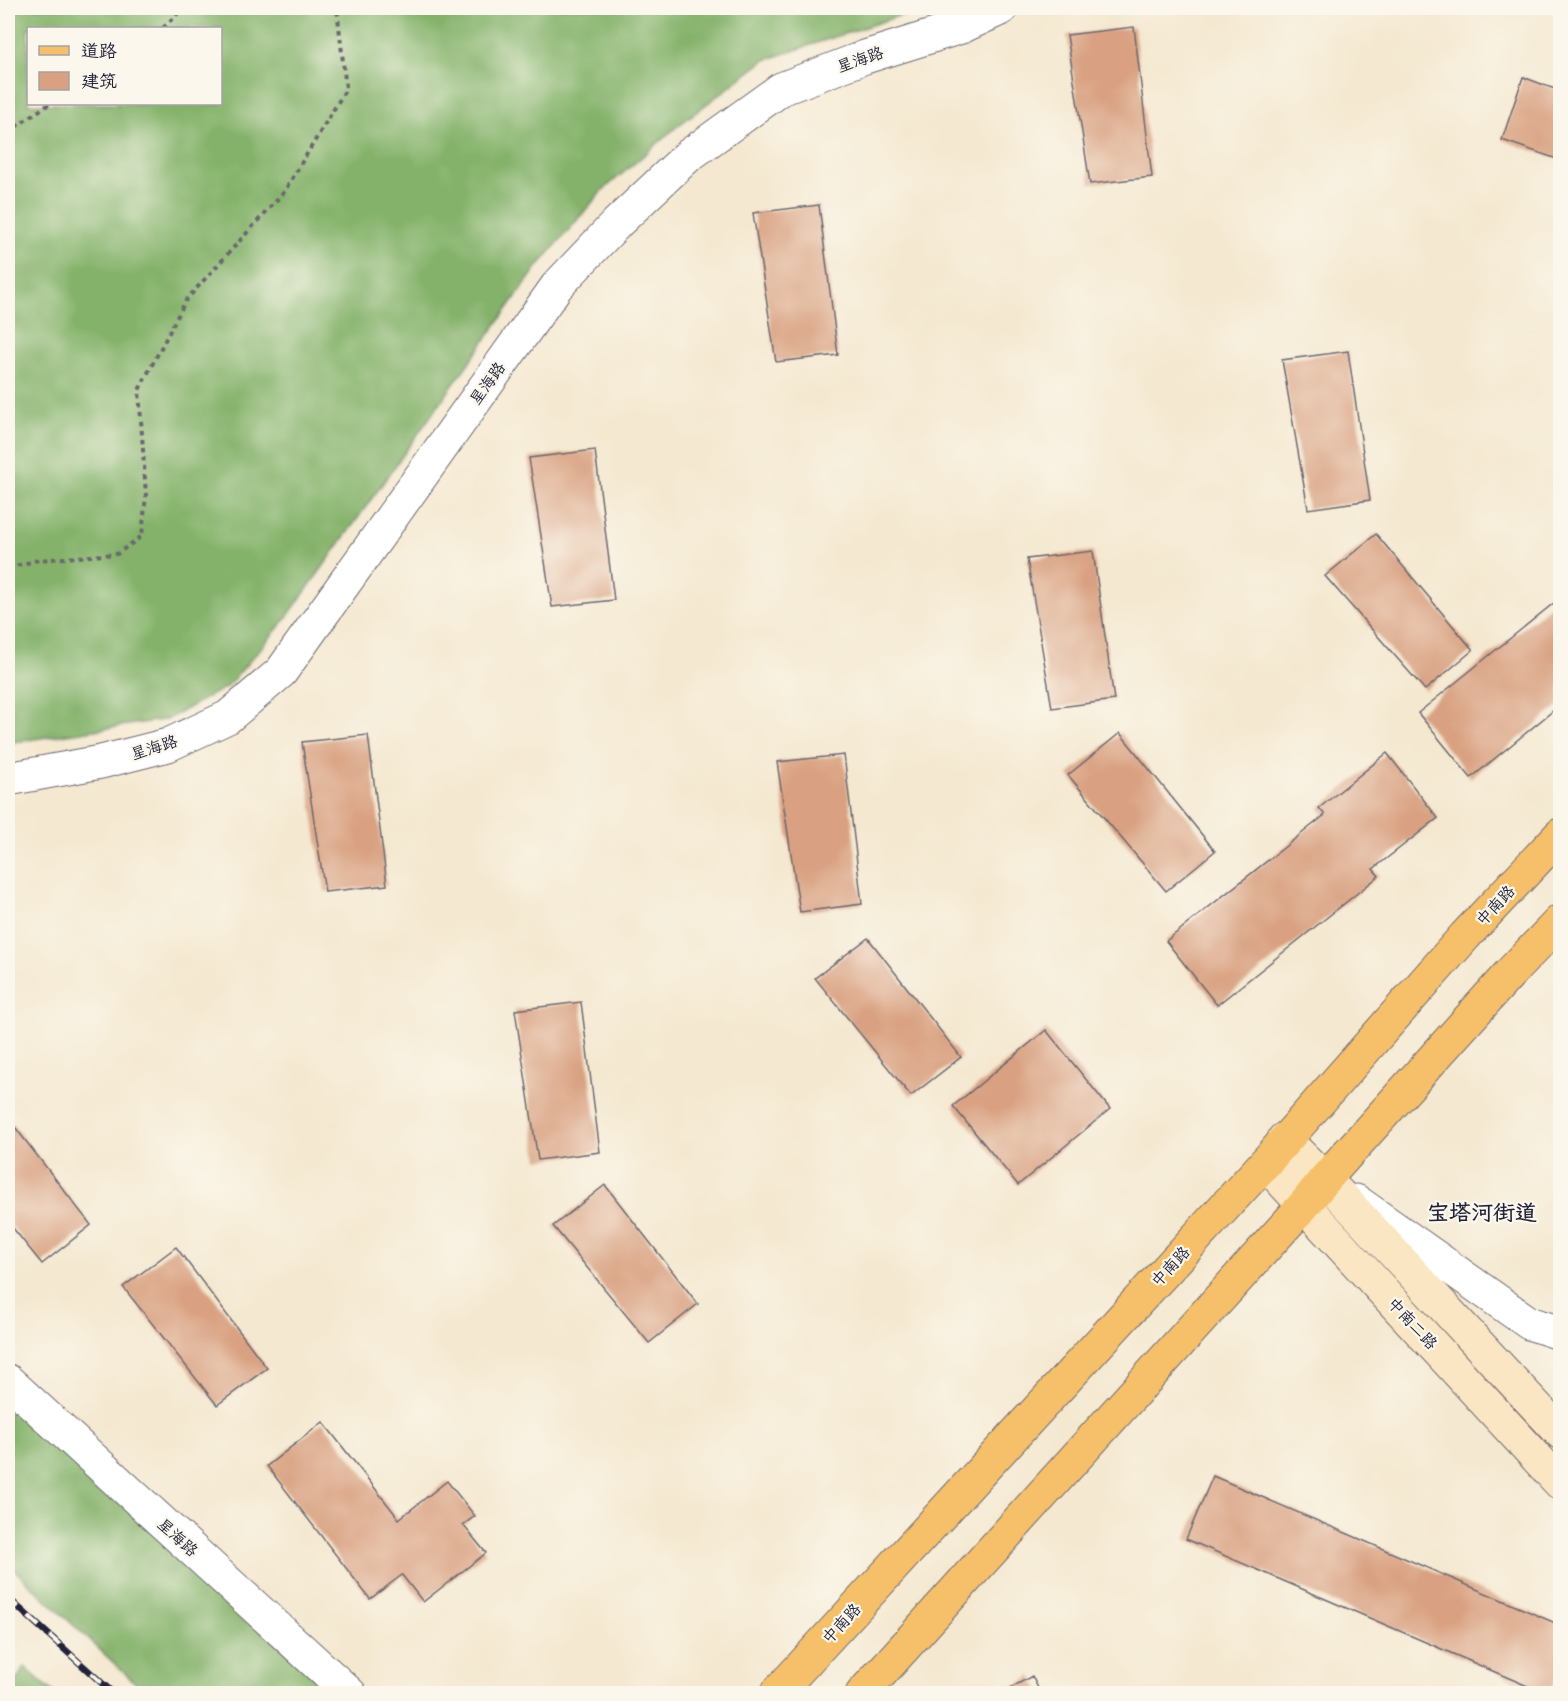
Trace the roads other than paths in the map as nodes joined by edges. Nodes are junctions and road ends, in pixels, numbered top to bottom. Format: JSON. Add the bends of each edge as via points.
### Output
{"nodes":[{"id":1,"x":1002,"y":8,"type":"edge"},
{"id":2,"x":8,"y":779,"type":"edge"},
{"id":3,"x":1560,"y":836,"type":"edge"},
{"id":4,"x":1560,"y":921,"type":"edge"},
{"id":5,"x":1274,"y":1151,"type":"junction"},
{"id":6,"x":1325,"y":1179,"type":"junction"},
{"id":7,"x":1304,"y":1205,"type":"junction"},
{"id":8,"x":1560,"y":1333,"type":"edge"},
{"id":9,"x":8,"y":1380,"type":"edge"},
{"id":10,"x":1560,"y":1432,"type":"edge"},
{"id":11,"x":1560,"y":1483,"type":"edge"},
{"id":12,"x":350,"y":1694,"type":"edge"},
{"id":13,"x":776,"y":1694,"type":"edge"},
{"id":14,"x":862,"y":1694,"type":"edge"}],
"edges":[{"from":1,"to":2,"type":"street","name":"星海路","via":[[961,27],[781,88],[688,156],[557,286],[281,672],[228,717],[168,745]]},
{"from":3,"to":5,"type":"main road","name":"中南路","via":[[1465,936]]},
{"from":4,"to":6,"type":"main road"},
{"from":5,"to":6,"type":"main road","name":"中南二路"},
{"from":5,"to":7,"type":"main road","name":"中南二路"},
{"from":5,"to":13,"type":"main road","name":"中南路"},
{"from":6,"to":7,"type":"main road"},
{"from":6,"to":8,"type":"street","via":[[1529,1323]]},
{"from":6,"to":10,"type":"main road","name":"中南二路"},
{"from":7,"to":11,"type":"main road","name":"中南二路"},
{"from":7,"to":14,"type":"main road"},
{"from":9,"to":12,"type":"street","name":"星海路"}]}
